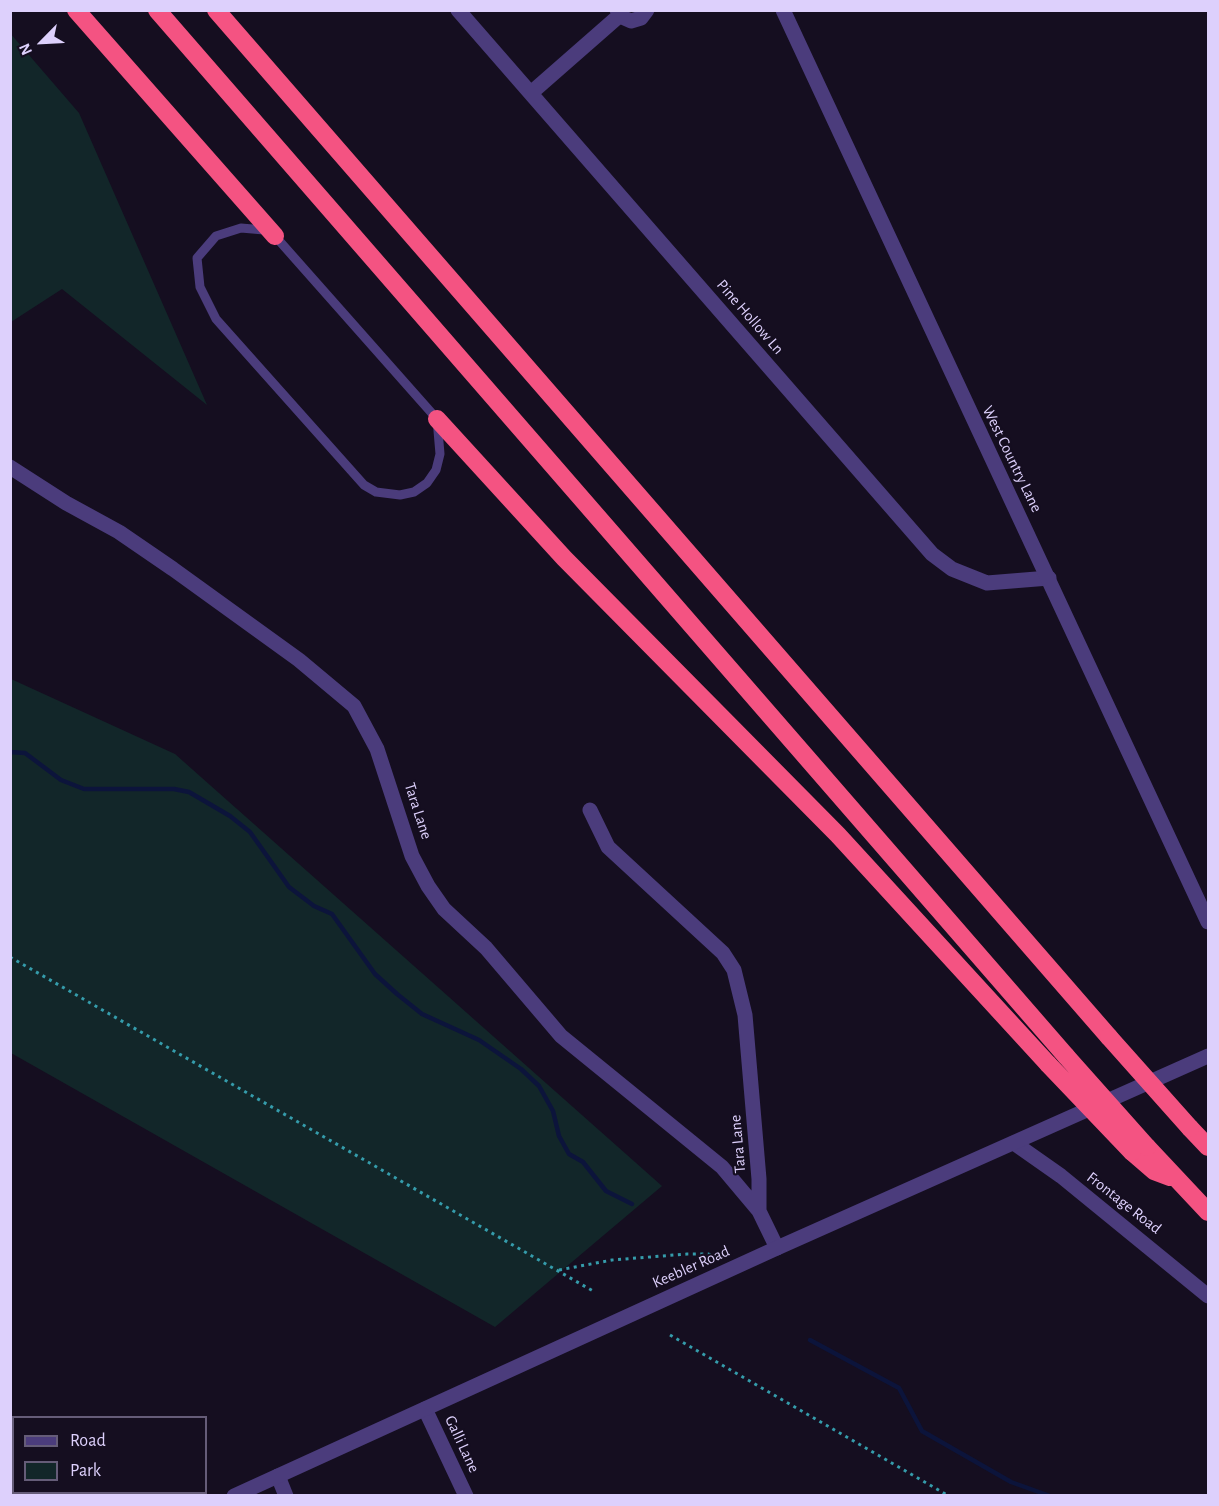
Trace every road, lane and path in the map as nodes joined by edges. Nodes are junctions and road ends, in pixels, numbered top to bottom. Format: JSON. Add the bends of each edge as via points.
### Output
{"nodes":[{"id":1,"x":76,"y":10,"type":"edge"},
{"id":2,"x":157,"y":10,"type":"edge"},
{"id":3,"x":216,"y":10,"type":"edge"},
{"id":4,"x":458,"y":10,"type":"edge"},
{"id":5,"x":647,"y":10,"type":"edge"},
{"id":6,"x":783,"y":10,"type":"edge"},
{"id":7,"x":619,"y":13,"type":"edge"},
{"id":8,"x":531,"y":93,"type":"junction"},
{"id":9,"x":275,"y":236,"type":"junction"},
{"id":10,"x":436,"y":419,"type":"junction"},
{"id":11,"x":10,"y":467,"type":"edge"},
{"id":12,"x":1049,"y":578,"type":"junction"},
{"id":13,"x":590,"y":810,"type":"dead end"},
{"id":14,"x":1209,"y":922,"type":"edge"},
{"id":15,"x":10,"y":957,"type":"edge"},
{"id":16,"x":1209,"y":1056,"type":"edge"},
{"id":17,"x":1014,"y":1143,"type":"junction"},
{"id":18,"x":1209,"y":1147,"type":"edge"},
{"id":19,"x":1140,"y":1149,"type":"junction"},
{"id":20,"x":759,"y":1210,"type":"junction"},
{"id":21,"x":1209,"y":1212,"type":"edge"},
{"id":22,"x":777,"y":1248,"type":"junction"},
{"id":23,"x":557,"y":1270,"type":"junction"},
{"id":24,"x":728,"y":1270,"type":"junction"},
{"id":25,"x":593,"y":1291,"type":"dead end"},
{"id":26,"x":1209,"y":1296,"type":"edge"},
{"id":27,"x":670,"y":1335,"type":"dead end"},
{"id":28,"x":425,"y":1408,"type":"junction"},
{"id":29,"x":278,"y":1476,"type":"junction"},
{"id":30,"x":234,"y":1496,"type":"edge"},
{"id":31,"x":286,"y":1496,"type":"edge"},
{"id":32,"x":466,"y":1496,"type":"edge"},
{"id":33,"x":949,"y":1496,"type":"edge"}],
"edges":[{"from":1,"to":9,"type":"highway"},
{"from":2,"to":19,"type":"highway","bridge":true,"via":[[1066,1056]]},
{"from":3,"to":18,"type":"highway","bridge":true},
{"from":4,"to":8,"type":"street","name":"Pine Hollow Ln"},
{"from":5,"to":7,"type":"street","via":[[637,20],[626,20]]},
{"from":6,"to":12,"type":"street","name":"West Country Lane"},
{"from":7,"to":8,"type":"street"},
{"from":8,"to":12,"type":"street","name":"Pine Hollow Ln","via":[[932,554],[952,569],[987,583]]},
{"from":9,"to":10,"type":"lane"},
{"from":9,"to":10,"type":"lane","via":[[264,230],[241,228],[222,233],[206,245],[197,258],[197,270],[207,305],[216,319],[364,484],[376,492],[400,495],[427,483],[440,454]]},
{"from":10,"to":19,"type":"highway","bridge":true,"via":[[564,558],[838,835],[1048,1065]]},
{"from":11,"to":20,"type":"street","name":"Tara Lane","via":[[173,568],[299,660],[354,706],[377,749],[412,856],[444,909],[486,948],[561,1036],[704,1150]]},
{"from":12,"to":14,"type":"street","name":"West Country Lane"},
{"from":13,"to":20,"type":"street","name":"Tara Lane","via":[[608,847],[723,953],[734,970],[745,1015]]},
{"from":15,"to":23,"type":"path"},
{"from":16,"to":17,"type":"street","name":"Keebler Road"},
{"from":17,"to":22,"type":"street","name":"Keebler Road"},
{"from":17,"to":26,"type":"street","name":"Frontage Road","via":[[1061,1176]]},
{"from":19,"to":21,"type":"highway"},
{"from":20,"to":22,"type":"street","name":"Tara Lane"},
{"from":22,"to":24,"type":"street","name":"Keebler Road"},
{"from":23,"to":24,"type":"path","via":[[612,1260],[699,1253],[720,1258]]},
{"from":23,"to":25,"type":"path"},
{"from":24,"to":28,"type":"street","name":"Keebler Road"},
{"from":27,"to":33,"type":"path"},
{"from":28,"to":29,"type":"street","name":"Keebler Road"},
{"from":28,"to":32,"type":"street","name":"Galli Lane"},
{"from":29,"to":30,"type":"street","name":"Keebler Road"},
{"from":29,"to":31,"type":"street"}]}
